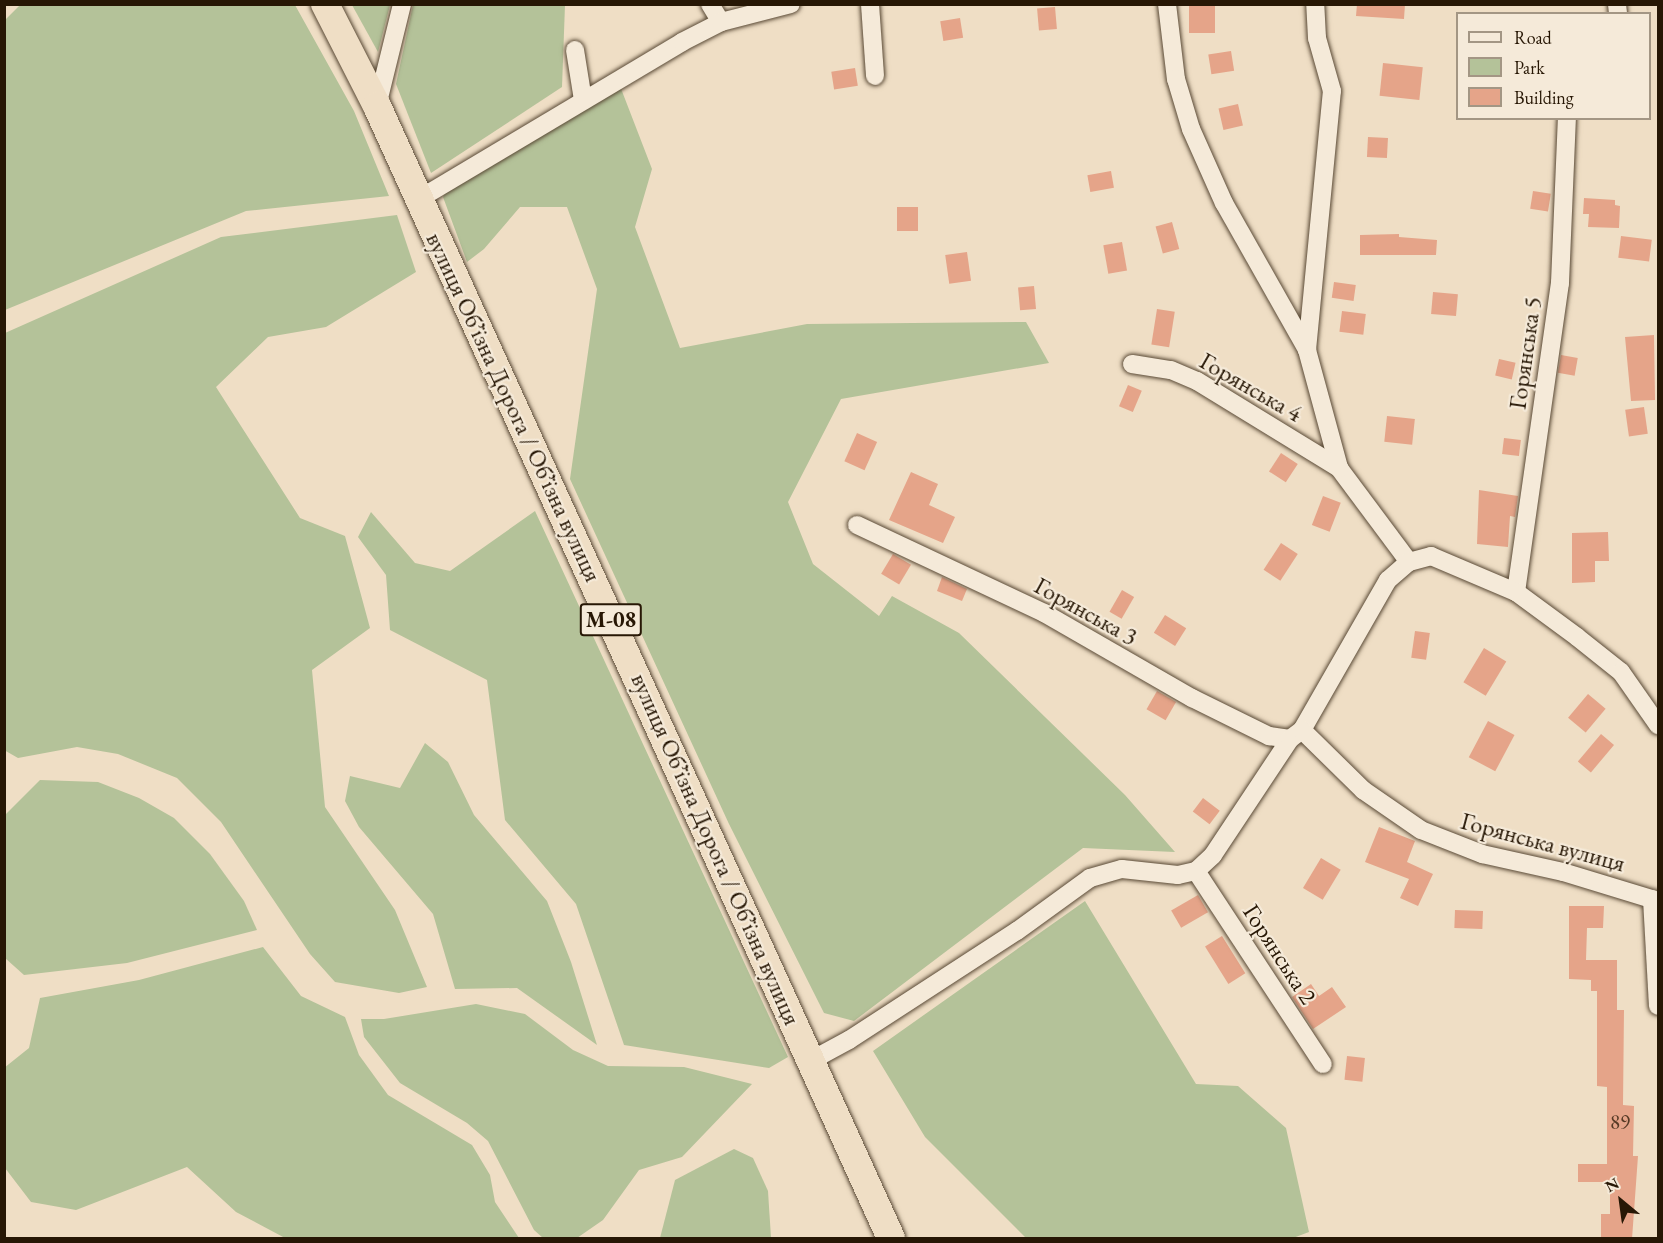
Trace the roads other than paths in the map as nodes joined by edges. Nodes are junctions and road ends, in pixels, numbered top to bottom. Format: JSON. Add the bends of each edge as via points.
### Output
{"nodes":[{"id":1,"x":325,"y":4,"type":"edge"},
{"id":2,"x":402,"y":4,"type":"edge"},
{"id":3,"x":710,"y":4,"type":"edge"},
{"id":4,"x":791,"y":4,"type":"edge"},
{"id":5,"x":870,"y":4,"type":"edge"},
{"id":6,"x":1167,"y":4,"type":"edge"},
{"id":7,"x":1315,"y":4,"type":"edge"},
{"id":8,"x":721,"y":22,"type":"junction"},
{"id":9,"x":575,"y":50,"type":"dead end"},
{"id":10,"x":875,"y":76,"type":"dead end"},
{"id":11,"x":583,"y":100,"type":"junction"},
{"id":12,"x":377,"y":106,"type":"junction"},
{"id":13,"x":1567,"y":120,"type":"edge"},
{"id":14,"x":419,"y":199,"type":"junction"},
{"id":15,"x":1307,"y":350,"type":"junction"},
{"id":16,"x":1132,"y":364,"type":"dead end"},
{"id":17,"x":1339,"y":468,"type":"junction"},
{"id":18,"x":857,"y":525,"type":"dead end"},
{"id":19,"x":1409,"y":562,"type":"junction"},
{"id":20,"x":1516,"y":592,"type":"junction"},
{"id":21,"x":1659,"y":725,"type":"edge"},
{"id":22,"x":1296,"y":734,"type":"junction"},
{"id":23,"x":1196,"y":871,"type":"junction"},
{"id":24,"x":1655,"y":900,"type":"edge"},
{"id":25,"x":1659,"y":1006,"type":"edge"},
{"id":26,"x":812,"y":1060,"type":"junction"},
{"id":27,"x":1323,"y":1064,"type":"dead end"},
{"id":28,"x":891,"y":1239,"type":"edge"}],
"edges":[{"from":1,"to":12,"type":"highway","name":"вулиця Обʼїзна Дорога / Обʼїзна вулиця","number":"М-08"},
{"from":2,"to":12,"type":"street"},
{"from":3,"to":8,"type":"street"},
{"from":4,"to":8,"type":"street"},
{"from":5,"to":10,"type":"street"},
{"from":6,"to":15,"type":"street","via":[[1176,79],[1191,129],[1224,202]]},
{"from":7,"to":15,"type":"street","via":[[1317,38],[1332,91]]},
{"from":8,"to":11,"type":"street"},
{"from":9,"to":11,"type":"street"},
{"from":11,"to":14,"type":"street"},
{"from":12,"to":14,"type":"highway","name":"вулиця Обʼїзна Дорога / Обʼїзна вулиця","number":"М-08"},
{"from":13,"to":20,"type":"street","name":"Горянська 5","via":[[1560,283]]},
{"from":14,"to":26,"type":"highway","name":"вулиця Обʼїзна Дорога / Обʼїзна вулиця","number":"М-08"},
{"from":15,"to":17,"type":"street"},
{"from":16,"to":17,"type":"street","name":"Горянська 4","via":[[1171,370],[1197,381]]},
{"from":17,"to":19,"type":"street"},
{"from":18,"to":22,"type":"street","name":"Горянська 3","via":[[1044,613],[1192,698],[1269,736]]},
{"from":19,"to":20,"type":"street","via":[[1431,555]]},
{"from":19,"to":22,"type":"street","via":[[1388,580]]},
{"from":20,"to":21,"type":"street","via":[[1621,672]]},
{"from":22,"to":23,"type":"street","via":[[1213,855]]},
{"from":22,"to":24,"type":"street","name":"Горянська вулиця","via":[[1386,808],[1421,830],[1482,854],[1563,872]]},
{"from":23,"to":26,"type":"street","via":[[1178,875],[1122,869],[1090,878],[1017,931]]},
{"from":23,"to":27,"type":"street","name":"Горянська 2"},
{"from":24,"to":25,"type":"street"},
{"from":26,"to":28,"type":"highway","name":"вулиця Обʼїзна Дорога / Обʼїзна вулиця","number":"М-08"}]}
